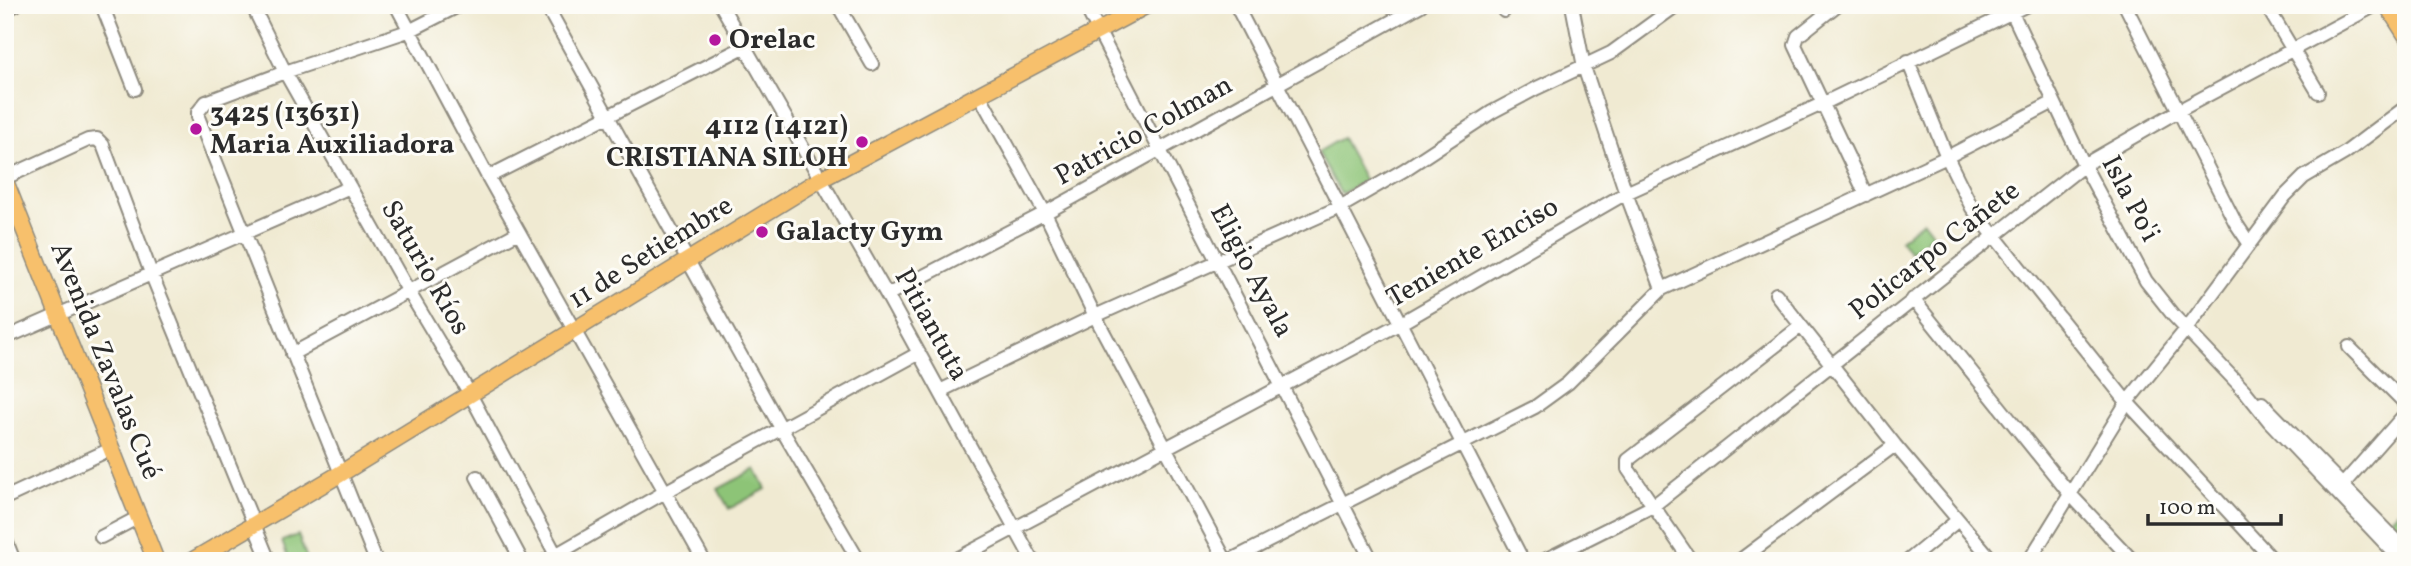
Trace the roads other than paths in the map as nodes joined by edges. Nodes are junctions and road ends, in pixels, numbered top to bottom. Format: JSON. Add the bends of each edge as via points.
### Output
{"nodes":[{"id":1,"x":16,"y":5,"type":"edge"},
{"id":2,"x":102,"y":5,"type":"edge"},
{"id":3,"x":252,"y":5,"type":"edge"},
{"id":4,"x":396,"y":5,"type":"edge"},
{"id":5,"x":460,"y":5,"type":"edge"},
{"id":6,"x":546,"y":5,"type":"edge"},
{"id":7,"x":721,"y":5,"type":"edge"},
{"id":8,"x":838,"y":5,"type":"edge"},
{"id":9,"x":1085,"y":5,"type":"edge"},
{"id":10,"x":1147,"y":5,"type":"edge"},
{"id":11,"x":1236,"y":5,"type":"edge"},
{"id":12,"x":1421,"y":5,"type":"edge"},
{"id":13,"x":1572,"y":5,"type":"edge"},
{"id":14,"x":1677,"y":5,"type":"edge"},
{"id":15,"x":1837,"y":5,"type":"edge"},
{"id":16,"x":2027,"y":5,"type":"edge"},
{"id":17,"x":2125,"y":5,"type":"edge"},
{"id":18,"x":2266,"y":5,"type":"edge"},
{"id":19,"x":2376,"y":5,"type":"edge"},
{"id":20,"x":2387,"y":5,"type":"edge"},
{"id":21,"x":2010,"y":9,"type":"edge"},
{"id":22,"x":5,"y":10,"type":"edge"},
{"id":23,"x":411,"y":30,"type":"junction"},
{"id":24,"x":1099,"y":30,"type":"junction"},
{"id":25,"x":2406,"y":35,"type":"edge"},
{"id":26,"x":744,"y":47,"type":"junction"},
{"id":27,"x":2292,"y":49,"type":"junction"},
{"id":28,"x":1908,"y":61,"type":"junction"},
{"id":29,"x":872,"y":64,"type":"dead end"},
{"id":30,"x":1584,"y":67,"type":"junction"},
{"id":31,"x":285,"y":72,"type":"junction"},
{"id":32,"x":1277,"y":86,"type":"junction"},
{"id":33,"x":135,"y":89,"type":"dead end"},
{"id":34,"x":2318,"y":92,"type":"dead end"},
{"id":35,"x":979,"y":94,"type":"junction"},
{"id":36,"x":2054,"y":102,"type":"junction"},
{"id":37,"x":1822,"y":104,"type":"junction"},
{"id":38,"x":2406,"y":107,"type":"edge"},
{"id":39,"x":2178,"y":111,"type":"junction"},
{"id":40,"x":608,"y":116,"type":"junction"},
{"id":41,"x":1159,"y":149,"type":"junction"},
{"id":42,"x":1947,"y":157,"type":"junction"},
{"id":43,"x":2084,"y":165,"type":"junction"},
{"id":44,"x":488,"y":177,"type":"junction"},
{"id":45,"x":5,"y":179,"type":"edge"},
{"id":46,"x":819,"y":180,"type":"junction"},
{"id":47,"x":350,"y":187,"type":"junction"},
{"id":48,"x":1626,"y":193,"type":"junction"},
{"id":49,"x":1866,"y":195,"type":"junction"},
{"id":50,"x":1340,"y":207,"type":"junction"},
{"id":51,"x":1045,"y":213,"type":"junction"},
{"id":52,"x":245,"y":232,"type":"junction"},
{"id":53,"x":519,"y":232,"type":"junction"},
{"id":54,"x":1994,"y":236,"type":"junction"},
{"id":55,"x":2249,"y":243,"type":"junction"},
{"id":56,"x":688,"y":260,"type":"junction"},
{"id":57,"x":1219,"y":262,"type":"junction"},
{"id":58,"x":151,"y":273,"type":"junction"},
{"id":59,"x":1662,"y":289,"type":"junction"},
{"id":60,"x":409,"y":292,"type":"junction"},
{"id":61,"x":1776,"y":294,"type":"dead end"},
{"id":62,"x":887,"y":295,"type":"junction"},
{"id":63,"x":1913,"y":299,"type":"junction"},
{"id":64,"x":57,"y":314,"type":"junction"},
{"id":65,"x":1095,"y":316,"type":"junction"},
{"id":66,"x":1401,"y":323,"type":"junction"},
{"id":67,"x":1801,"y":326,"type":"junction"},
{"id":68,"x":2187,"y":328,"type":"junction"},
{"id":69,"x":575,"y":331,"type":"junction"},
{"id":70,"x":5,"y":338,"type":"edge"},
{"id":71,"x":2349,"y":347,"type":"dead end"},
{"id":72,"x":292,"y":354,"type":"junction"},
{"id":73,"x":919,"y":354,"type":"junction"},
{"id":74,"x":1831,"y":365,"type":"junction"},
{"id":75,"x":1284,"y":387,"type":"junction"},
{"id":76,"x":940,"y":391,"type":"junction"},
{"id":77,"x":470,"y":394,"type":"junction"},
{"id":78,"x":2127,"y":402,"type":"junction"},
{"id":79,"x":2406,"y":404,"type":"edge"},
{"id":80,"x":2406,"y":413,"type":"edge"},
{"id":81,"x":781,"y":428,"type":"junction"},
{"id":82,"x":1462,"y":444,"type":"junction"},
{"id":83,"x":1895,"y":445,"type":"junction"},
{"id":84,"x":1164,"y":448,"type":"junction"},
{"id":85,"x":111,"y":449,"type":"junction"},
{"id":86,"x":340,"y":474,"type":"junction"},
{"id":87,"x":477,"y":477,"type":"dead end"},
{"id":88,"x":2339,"y":488,"type":"junction"},
{"id":89,"x":665,"y":492,"type":"junction"},
{"id":90,"x":2069,"y":493,"type":"junction"},
{"id":91,"x":5,"y":498,"type":"edge"},
{"id":92,"x":1342,"y":502,"type":"junction"},
{"id":93,"x":1654,"y":506,"type":"junction"},
{"id":94,"x":139,"y":517,"type":"junction"},
{"id":95,"x":1958,"y":520,"type":"junction"},
{"id":96,"x":255,"y":525,"type":"junction"},
{"id":97,"x":1015,"y":528,"type":"junction"},
{"id":98,"x":101,"y":537,"type":"dead end"},
{"id":99,"x":5,"y":538,"type":"edge"},
{"id":100,"x":2406,"y":550,"type":"edge"},
{"id":101,"x":550,"y":558,"type":"edge"},
{"id":102,"x":14,"y":561,"type":"edge"},
{"id":103,"x":156,"y":561,"type":"edge"},
{"id":104,"x":192,"y":561,"type":"edge"},
{"id":105,"x":269,"y":561,"type":"edge"},
{"id":106,"x":376,"y":561,"type":"edge"},
{"id":107,"x":522,"y":561,"type":"edge"},
{"id":108,"x":704,"y":561,"type":"edge"},
{"id":109,"x":859,"y":561,"type":"edge"},
{"id":110,"x":953,"y":561,"type":"edge"},
{"id":111,"x":1034,"y":561,"type":"edge"},
{"id":112,"x":1227,"y":561,"type":"edge"},
{"id":113,"x":1372,"y":561,"type":"edge"},
{"id":114,"x":1523,"y":561,"type":"edge"},
{"id":115,"x":1543,"y":561,"type":"edge"},
{"id":116,"x":1691,"y":561,"type":"edge"},
{"id":117,"x":1739,"y":561,"type":"edge"},
{"id":118,"x":1908,"y":561,"type":"edge"},
{"id":119,"x":1993,"y":561,"type":"edge"},
{"id":120,"x":2028,"y":561,"type":"edge"},
{"id":121,"x":2133,"y":561,"type":"edge"},
{"id":122,"x":2274,"y":561,"type":"edge"},
{"id":123,"x":2402,"y":561,"type":"edge"}],
"edges":[{"from":1,"to":22,"type":"street"},
{"from":2,"to":33,"type":"street"},
{"from":3,"to":31,"type":"street","name":"Saturio Ríos"},
{"from":4,"to":23,"type":"street"},
{"from":5,"to":23,"type":"street"},
{"from":6,"to":40,"type":"street"},
{"from":7,"to":26,"type":"street","name":"Pitiantuta"},
{"from":8,"to":29,"type":"street"},
{"from":9,"to":24,"type":"street","name":"Eligio Ayala"},
{"from":10,"to":24,"type":"main road","name":"11 de Setiembre"},
{"from":11,"to":32,"type":"street"},
{"from":12,"to":32,"type":"street","name":"Patricio Colman"},
{"from":13,"to":30,"type":"street"},
{"from":14,"to":30,"type":"street","via":[[1621,47]]},
{"from":15,"to":37,"type":"street","via":[[1798,36],[1795,45]]},
{"from":16,"to":21,"type":"street","name":"Teniente Enciso"},
{"from":17,"to":39,"type":"street"},
{"from":18,"to":27,"type":"street"},
{"from":19,"to":27,"type":"street","name":"Policarpo Cañete"},
{"from":20,"to":25,"type":"main road"},
{"from":21,"to":28,"type":"street","name":"Teniente Enciso"},
{"from":21,"to":36,"type":"street","name":"Isla Po'i"},
{"from":23,"to":31,"type":"street"},
{"from":23,"to":44,"type":"street"},
{"from":24,"to":35,"type":"main road","name":"11 de Setiembre"},
{"from":24,"to":41,"type":"street","name":"Eligio Ayala"},
{"from":26,"to":40,"type":"street"},
{"from":26,"to":46,"type":"street","name":"Pitiantuta"},
{"from":27,"to":34,"type":"street"},
{"from":27,"to":39,"type":"street","name":"Policarpo Cañete"},
{"from":28,"to":37,"type":"street","name":"Teniente Enciso"},
{"from":28,"to":42,"type":"street"},
{"from":30,"to":48,"type":"street"},
{"from":30,"to":50,"type":"street","via":[[1492,112]]},
{"from":31,"to":47,"type":"street","name":"Saturio Ríos"},
{"from":31,"to":52,"type":"street","via":[[206,102],[198,112]]},
{"from":32,"to":41,"type":"street","name":"Patricio Colman"},
{"from":32,"to":50,"type":"street"},
{"from":35,"to":46,"type":"main road","name":"11 de Setiembre"},
{"from":35,"to":51,"type":"street"},
{"from":36,"to":42,"type":"street"},
{"from":36,"to":43,"type":"street","name":"Isla Po'i"},
{"from":37,"to":48,"type":"street","name":"Teniente Enciso"},
{"from":37,"to":49,"type":"street"},
{"from":38,"to":55,"type":"street","via":[[2304,177]]},
{"from":39,"to":43,"type":"street","name":"Policarpo Cañete"},
{"from":39,"to":55,"type":"street"},
{"from":40,"to":44,"type":"street"},
{"from":40,"to":56,"type":"street"},
{"from":41,"to":51,"type":"street","name":"Patricio Colman"},
{"from":41,"to":57,"type":"street","name":"Eligio Ayala"},
{"from":42,"to":49,"type":"street"},
{"from":42,"to":54,"type":"street","via":[[1972,208]]},
{"from":43,"to":54,"type":"street","name":"Policarpo Cañete"},
{"from":43,"to":68,"type":"street","name":"Isla Po'i","via":[[2146,281]]},
{"from":44,"to":53,"type":"street"},
{"from":45,"to":58,"type":"street","via":[[97,139],[107,151]]},
{"from":45,"to":64,"type":"main road","name":"Avenida Zavalas Cué"},
{"from":46,"to":56,"type":"main road","name":"11 de Setiembre"},
{"from":46,"to":62,"type":"street","name":"Pitiantuta"},
{"from":47,"to":52,"type":"street"},
{"from":47,"to":60,"type":"street","name":"Saturio Ríos"},
{"from":48,"to":59,"type":"street"},
{"from":48,"to":66,"type":"street","name":"Teniente Enciso"},
{"from":49,"to":59,"type":"street"},
{"from":50,"to":57,"type":"street"},
{"from":50,"to":66,"type":"street"},
{"from":51,"to":62,"type":"street","name":"Patricio Colman"},
{"from":51,"to":65,"type":"street"},
{"from":52,"to":58,"type":"street"},
{"from":52,"to":72,"type":"street"},
{"from":53,"to":60,"type":"street"},
{"from":53,"to":69,"type":"street"},
{"from":54,"to":63,"type":"street","name":"Policarpo Cañete"},
{"from":54,"to":78,"type":"street"},
{"from":55,"to":68,"type":"street"},
{"from":56,"to":69,"type":"main road","name":"11 de Setiembre"},
{"from":56,"to":81,"type":"street"},
{"from":57,"to":65,"type":"street"},
{"from":57,"to":75,"type":"street","name":"Eligio Ayala"},
{"from":58,"to":64,"type":"street"},
{"from":58,"to":96,"type":"street"},
{"from":59,"to":82,"type":"street","via":[[1568,383],[1535,407]]},
{"from":60,"to":72,"type":"street"},
{"from":60,"to":77,"type":"street","name":"Saturio Ríos"},
{"from":61,"to":67,"type":"street"},
{"from":62,"to":73,"type":"street","name":"Pitiantuta"},
{"from":63,"to":74,"type":"street","name":"Policarpo Cañete"},
{"from":63,"to":90,"type":"street"},
{"from":64,"to":70,"type":"street"},
{"from":64,"to":85,"type":"main road","name":"Avenida Zavalas Cué"},
{"from":65,"to":76,"type":"street"},
{"from":65,"to":84,"type":"street"},
{"from":66,"to":75,"type":"street","name":"Teniente Enciso"},
{"from":66,"to":82,"type":"street"},
{"from":67,"to":74,"type":"street"},
{"from":67,"to":93,"type":"street","via":[[1628,460],[1628,469]]},
{"from":68,"to":78,"type":"street"},
{"from":68,"to":88,"type":"street","name":"Isla Po'i","via":[[2245,391],[2275,414]]},
{"from":69,"to":77,"type":"main road","name":"11 de Setiembre"},
{"from":69,"to":89,"type":"street"},
{"from":71,"to":79,"type":"street"},
{"from":72,"to":86,"type":"street"},
{"from":73,"to":76,"type":"street","name":"Pitiantuta"},
{"from":73,"to":81,"type":"street"},
{"from":74,"to":83,"type":"street"},
{"from":74,"to":93,"type":"street","name":"Policarpo Cañete"},
{"from":75,"to":84,"type":"street","name":"Teniente Enciso"},
{"from":75,"to":92,"type":"street","name":"Eligio Ayala"},
{"from":76,"to":97,"type":"street","name":"Pitiantuta"},
{"from":77,"to":86,"type":"main road","name":"11 de Setiembre"},
{"from":77,"to":101,"type":"street","name":"Saturio Ríos"},
{"from":78,"to":90,"type":"street"},
{"from":78,"to":122,"type":"street"},
{"from":80,"to":88,"type":"street"},
{"from":81,"to":89,"type":"street"},
{"from":81,"to":109,"type":"street"},
{"from":82,"to":92,"type":"street"},
{"from":82,"to":114,"type":"street"},
{"from":83,"to":95,"type":"street"},
{"from":83,"to":117,"type":"street"},
{"from":84,"to":97,"type":"street","name":"Teniente Enciso"},
{"from":84,"to":112,"type":"street"},
{"from":85,"to":91,"type":"street"},
{"from":85,"to":94,"type":"main road","name":"Avenida Zavalas Cué"},
{"from":86,"to":96,"type":"main road","name":"11 de Setiembre"},
{"from":86,"to":106,"type":"street"},
{"from":87,"to":107,"type":"street"},
{"from":88,"to":100,"type":"street","name":"Isla Po'i"},
{"from":88,"to":123,"type":"street","name":"Isla Po'i"},
{"from":89,"to":101,"type":"street"},
{"from":89,"to":108,"type":"street"},
{"from":90,"to":120,"type":"street"},
{"from":90,"to":121,"type":"street"},
{"from":92,"to":112,"type":"street"},
{"from":92,"to":113,"type":"street","name":"Eligio Ayala"},
{"from":93,"to":115,"type":"street","name":"Policarpo Cañete"},
{"from":93,"to":116,"type":"street"},
{"from":94,"to":98,"type":"street"},
{"from":94,"to":103,"type":"main road","name":"Avenida Zavalas Cué"},
{"from":95,"to":118,"type":"street"},
{"from":95,"to":119,"type":"street"},
{"from":96,"to":104,"type":"main road","name":"11 de Setiembre"},
{"from":96,"to":105,"type":"street"},
{"from":97,"to":110,"type":"street","name":"Teniente Enciso"},
{"from":97,"to":111,"type":"street","name":"Pitiantuta"},
{"from":99,"to":102,"type":"street"}]}
